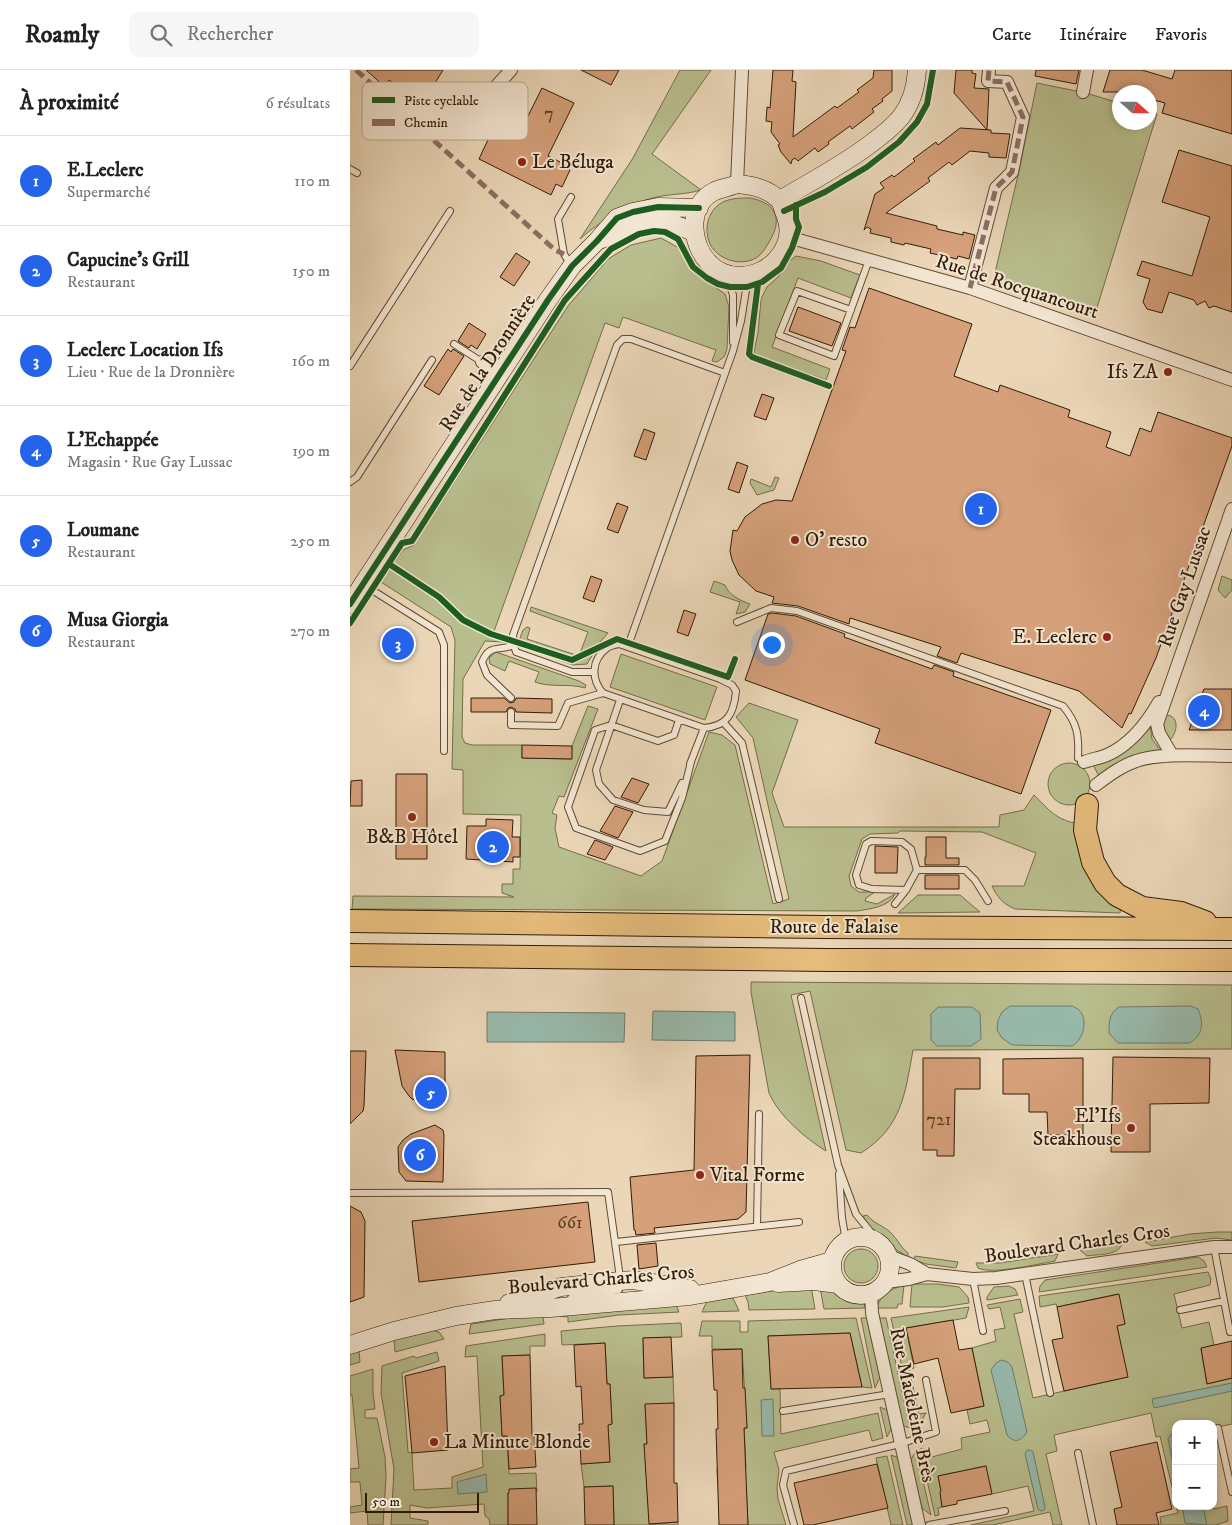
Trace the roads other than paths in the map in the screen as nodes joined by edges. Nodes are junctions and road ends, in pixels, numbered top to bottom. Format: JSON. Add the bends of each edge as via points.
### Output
{"nodes":[{"id":1,"x":511,"y":70,"type":"edge"},
{"id":2,"x":742,"y":70,"type":"edge"},
{"id":3,"x":917,"y":70,"type":"edge"},
{"id":4,"x":989,"y":70,"type":"edge"},
{"id":5,"x":1087,"y":70,"type":"edge"},
{"id":6,"x":500,"y":82,"type":"edge"},
{"id":7,"x":1083,"y":92,"type":"dead end"},
{"id":8,"x":350,"y":169,"type":"edge"},
{"id":9,"x":357,"y":173,"type":"dead end"},
{"id":10,"x":737,"y":184,"type":"junction"},
{"id":11,"x":571,"y":197,"type":"dead end"},
{"id":12,"x":780,"y":200,"type":"junction"},
{"id":13,"x":699,"y":208,"type":"junction"},
{"id":14,"x":450,"y":211,"type":"dead end"},
{"id":15,"x":693,"y":232,"type":"junction"},
{"id":16,"x":788,"y":237,"type":"junction"},
{"id":17,"x":597,"y":241,"type":"junction"},
{"id":18,"x":869,"y":260,"type":"junction"},
{"id":19,"x":572,"y":266,"type":"junction"},
{"id":20,"x":726,"y":273,"type":"junction"},
{"id":21,"x":755,"y":274,"type":"junction"},
{"id":22,"x":970,"y":288,"type":"junction"},
{"id":23,"x":851,"y":310,"type":"junction"},
{"id":24,"x":454,"y":344,"type":"dead end"},
{"id":25,"x":733,"y":351,"type":"junction"},
{"id":26,"x":432,"y":360,"type":"dead end"},
{"id":27,"x":482,"y":362,"type":"joint"},
{"id":28,"x":350,"y":366,"type":"edge"},
{"id":29,"x":725,"y":373,"type":"junction"},
{"id":30,"x":500,"y":374,"type":"junction"},
{"id":31,"x":1232,"y":380,"type":"edge"},
{"id":32,"x":350,"y":482,"type":"edge"},
{"id":33,"x":1232,"y":509,"type":"edge"},
{"id":34,"x":363,"y":584,"type":"junction"},
{"id":35,"x":350,"y":604,"type":"edge"},
{"id":36,"x":737,"y":622,"type":"dead end"},
{"id":37,"x":514,"y":645,"type":"junction"},
{"id":38,"x":628,"y":646,"type":"junction"},
{"id":39,"x":593,"y":672,"type":"junction"},
{"id":40,"x":1172,"y":678,"type":"junction"},
{"id":41,"x":603,"y":693,"type":"junction"},
{"id":42,"x":511,"y":698,"type":"dead end"},
{"id":43,"x":620,"y":700,"type":"junction"},
{"id":44,"x":511,"y":712,"type":"dead end"},
{"id":45,"x":679,"y":720,"type":"junction"},
{"id":46,"x":724,"y":723,"type":"junction"},
{"id":47,"x":611,"y":725,"type":"junction"},
{"id":48,"x":704,"y":728,"type":"junction"},
{"id":49,"x":444,"y":751,"type":"dead end"},
{"id":50,"x":1172,"y":755,"type":"junction"},
{"id":51,"x":1232,"y":756,"type":"edge"},
{"id":52,"x":1081,"y":760,"type":"joint"},
{"id":53,"x":691,"y":762,"type":"junction"},
{"id":54,"x":1092,"y":795,"type":"joint"},
{"id":55,"x":917,"y":870,"type":"junction"},
{"id":56,"x":906,"y":890,"type":"junction"},
{"id":57,"x":779,"y":900,"type":"dead end"},
{"id":58,"x":988,"y":901,"type":"dead end"},
{"id":59,"x":895,"y":904,"type":"dead end"},
{"id":60,"x":350,"y":921,"type":"edge"},
{"id":61,"x":1227,"y":929,"type":"edge"},
{"id":62,"x":350,"y":955,"type":"edge"},
{"id":63,"x":1232,"y":960,"type":"edge"},
{"id":64,"x":801,"y":998,"type":"dead end"},
{"id":65,"x":759,"y":1114,"type":"dead end"},
{"id":66,"x":838,"y":1165,"type":"junction"},
{"id":67,"x":350,"y":1193,"type":"edge"},
{"id":68,"x":799,"y":1222,"type":"dead end"},
{"id":69,"x":757,"y":1226,"type":"junction"},
{"id":70,"x":846,"y":1240,"type":"junction"},
{"id":71,"x":616,"y":1242,"type":"junction"},
{"id":72,"x":878,"y":1242,"type":"junction"},
{"id":73,"x":1214,"y":1247,"type":"junction"},
{"id":74,"x":1232,"y":1247,"type":"edge"},
{"id":75,"x":889,"y":1256,"type":"junction"},
{"id":76,"x":832,"y":1261,"type":"junction"},
{"id":77,"x":927,"y":1274,"type":"junction"},
{"id":78,"x":1025,"y":1274,"type":"junction"},
{"id":79,"x":973,"y":1279,"type":"junction"},
{"id":80,"x":620,"y":1281,"type":"junction"},
{"id":81,"x":770,"y":1282,"type":"junction"},
{"id":82,"x":886,"y":1282,"type":"junction"},
{"id":83,"x":838,"y":1284,"type":"junction"},
{"id":84,"x":710,"y":1292,"type":"junction"},
{"id":85,"x":872,"y":1293,"type":"junction"},
{"id":86,"x":1224,"y":1301,"type":"junction"},
{"id":87,"x":561,"y":1306,"type":"junction"},
{"id":88,"x":495,"y":1310,"type":"junction"},
{"id":89,"x":1180,"y":1310,"type":"dead end"},
{"id":90,"x":983,"y":1331,"type":"dead end"},
{"id":91,"x":1230,"y":1332,"type":"dead end"},
{"id":92,"x":350,"y":1345,"type":"edge"},
{"id":93,"x":926,"y":1380,"type":"dead end"},
{"id":94,"x":1050,"y":1393,"type":"dead end"},
{"id":95,"x":890,"y":1394,"type":"junction"},
{"id":96,"x":783,"y":1411,"type":"dead end"},
{"id":97,"x":1218,"y":1428,"type":"dead end"},
{"id":98,"x":900,"y":1444,"type":"junction"},
{"id":99,"x":1078,"y":1453,"type":"dead end"},
{"id":100,"x":1232,"y":1492,"type":"edge"},
{"id":101,"x":1005,"y":1511,"type":"dead end"},
{"id":102,"x":794,"y":1525,"type":"edge"},
{"id":103,"x":919,"y":1525,"type":"edge"},
{"id":104,"x":929,"y":1525,"type":"edge"},
{"id":105,"x":1093,"y":1525,"type":"edge"}],
"edges":[{"from":1,"to":6,"type":"street"},
{"from":2,"to":10,"type":"street"},
{"from":3,"to":12,"type":"street","via":[[910,102],[886,133],[844,164]]},
{"from":4,"to":22,"type":"street","via":[[988,81],[1007,82],[1023,117],[1012,172],[996,188]]},
{"from":5,"to":7,"type":"street"},
{"from":8,"to":9,"type":"lane"},
{"from":10,"to":12,"type":"street","via":[[768,192]]},
{"from":10,"to":13,"type":"street","via":[[714,192]]},
{"from":11,"to":19,"type":"lane","via":[[558,218],[564,254]]},
{"from":12,"to":16,"type":"street","via":[[788,221]]},
{"from":13,"to":15,"type":"street"},
{"from":13,"to":17,"type":"street","name":"Rue de la Dronnière","via":[[658,206],[633,212],[617,218]]},
{"from":14,"to":28,"type":"lane"},
{"from":15,"to":17,"type":"street","name":"Rue de la Dronnière","via":[[676,223],[656,219]]},
{"from":15,"to":20,"type":"street","via":[[702,256],[713,268]]},
{"from":16,"to":18,"type":"street","name":"Rue de Rocquancourt"},
{"from":16,"to":21,"type":"street","via":[[780,256],[768,268]]},
{"from":17,"to":19,"type":"street","name":"Rue de la Dronnière"},
{"from":18,"to":22,"type":"street","name":"Rue de Rocquancourt"},
{"from":18,"to":23,"type":"lane"},
{"from":19,"to":30,"type":"street","name":"Rue de la Dronnière"},
{"from":20,"to":21,"type":"street","via":[[732,276]]},
{"from":20,"to":25,"type":"lane","via":[[733,296]]},
{"from":21,"to":25,"type":"lane","via":[[746,290]]},
{"from":22,"to":31,"type":"street","name":"Rue de Rocquancourt"},
{"from":23,"to":23,"type":"lane","via":[[797,292],[779,335],[834,356]]},
{"from":24,"to":27,"type":"lane"},
{"from":25,"to":29,"type":"lane"},
{"from":26,"to":32,"type":"lane","via":[[357,477]]},
{"from":27,"to":30,"type":"street"},
{"from":29,"to":37,"type":"lane","via":[[631,339],[623,339],[617,345],[513,635]]},
{"from":29,"to":38,"type":"lane"},
{"from":30,"to":34,"type":"street","name":"Rue de la Dronnière"},
{"from":33,"to":40,"type":"street","name":"Rue Gay Lussac"},
{"from":34,"to":35,"type":"street","name":"Rue de la Dronnière"},
{"from":34,"to":49,"type":"lane","via":[[439,632],[444,644]]},
{"from":36,"to":52,"type":"lane","via":[[771,608],[797,611],[1063,706],[1072,717],[1079,736]]},
{"from":37,"to":39,"type":"lane","via":[[516,652],[572,672]]},
{"from":37,"to":42,"type":"lane","via":[[505,649],[495,648],[486,653],[482,662],[487,675]]},
{"from":38,"to":39,"type":"lane","via":[[619,644],[608,648],[598,658]]},
{"from":38,"to":46,"type":"lane","via":[[732,686],[736,691],[735,703]]},
{"from":39,"to":41,"type":"lane","via":[[596,685]]},
{"from":40,"to":50,"type":"street","name":"Rue Gay Lussac","via":[[1157,724]]},
{"from":40,"to":52,"type":"street","name":"Rue Gay Lussac","via":[[1151,715],[1128,742],[1107,755]]},
{"from":41,"to":43,"type":"lane"},
{"from":41,"to":44,"type":"lane","via":[[568,703],[558,726],[511,726]]},
{"from":43,"to":45,"type":"lane"},
{"from":43,"to":47,"type":"lane"},
{"from":45,"to":47,"type":"lane","via":[[674,735],[658,742]]},
{"from":45,"to":48,"type":"lane"},
{"from":46,"to":48,"type":"lane"},
{"from":46,"to":57,"type":"lane","via":[[742,743]]},
{"from":47,"to":53,"type":"lane","via":[[596,770],[599,784],[613,800],[644,810],[668,812]]},
{"from":47,"to":53,"type":"lane","via":[[596,730],[568,807],[576,828],[640,851],[665,841],[682,798]]},
{"from":48,"to":53,"type":"lane"},
{"from":50,"to":51,"type":"street"},
{"from":50,"to":54,"type":"street","via":[[1136,761],[1114,772]]},
{"from":54,"to":61,"type":"highway","via":[[1085,830],[1093,862],[1105,883],[1117,895],[1142,908],[1182,913]]},
{"from":55,"to":56,"type":"lane"},
{"from":55,"to":56,"type":"lane","via":[[911,849],[902,842],[872,841],[866,844],[856,875],[859,885],[872,889]]},
{"from":55,"to":58,"type":"lane","via":[[965,870]]},
{"from":56,"to":59,"type":"lane"},
{"from":60,"to":61,"type":"highway","name":"Route de Falaise"},
{"from":62,"to":63,"type":"highway","name":"Route de Falaise"},
{"from":64,"to":66,"type":"lane"},
{"from":65,"to":69,"type":"lane"},
{"from":66,"to":70,"type":"lane"},
{"from":66,"to":72,"type":"lane","via":[[856,1214]]},
{"from":67,"to":71,"type":"lane","via":[[608,1192]]},
{"from":68,"to":69,"type":"lane"},
{"from":69,"to":71,"type":"lane"},
{"from":70,"to":72,"type":"street","via":[[862,1236]]},
{"from":70,"to":76,"type":"street"},
{"from":71,"to":80,"type":"lane"},
{"from":72,"to":75,"type":"street"},
{"from":73,"to":74,"type":"street","name":"Boulevard Charles Cros"},
{"from":73,"to":78,"type":"street","name":"Boulevard Charles Cros"},
{"from":73,"to":86,"type":"lane"},
{"from":75,"to":77,"type":"street","name":"Boulevard Charles Cros"},
{"from":75,"to":82,"type":"street","via":[[890,1274]]},
{"from":76,"to":81,"type":"street","name":"Boulevard Charles Cros"},
{"from":76,"to":83,"type":"street"},
{"from":77,"to":79,"type":"street","name":"Boulevard Charles Cros"},
{"from":77,"to":82,"type":"street","name":"Boulevard Charles Cros"},
{"from":78,"to":79,"type":"street","name":"Boulevard Charles Cros"},
{"from":78,"to":94,"type":"lane"},
{"from":79,"to":90,"type":"lane"},
{"from":80,"to":84,"type":"street","name":"Boulevard Charles Cros","via":[[633,1280]]},
{"from":80,"to":87,"type":"lane","via":[[619,1290],[572,1297]]},
{"from":80,"to":88,"type":"street","name":"Boulevard Charles Cros","via":[[561,1287]]},
{"from":81,"to":83,"type":"street","name":"Boulevard Charles Cros"},
{"from":81,"to":84,"type":"street","name":"Boulevard Charles Cros"},
{"from":82,"to":85,"type":"street"},
{"from":83,"to":85,"type":"street","via":[[854,1294]]},
{"from":84,"to":87,"type":"street","name":"Boulevard Charles Cros"},
{"from":85,"to":95,"type":"street","name":"Rue Madeleine Brès","via":[[872,1313]]},
{"from":86,"to":89,"type":"lane"},
{"from":86,"to":91,"type":"lane"},
{"from":87,"to":88,"type":"street","name":"Boulevard Charles Cros"},
{"from":88,"to":92,"type":"street","name":"Boulevard Charles Cros","via":[[435,1321]]},
{"from":93,"to":98,"type":"lane","via":[[936,1432]]},
{"from":95,"to":96,"type":"lane"},
{"from":95,"to":98,"type":"street","name":"Rue Madeleine Brès"},
{"from":97,"to":100,"type":"lane"},
{"from":98,"to":102,"type":"lane","via":[[786,1471],[783,1485]]},
{"from":98,"to":103,"type":"street","name":"Rue Madeleine Brès"},
{"from":99,"to":105,"type":"lane"},
{"from":101,"to":104,"type":"lane"}]}
